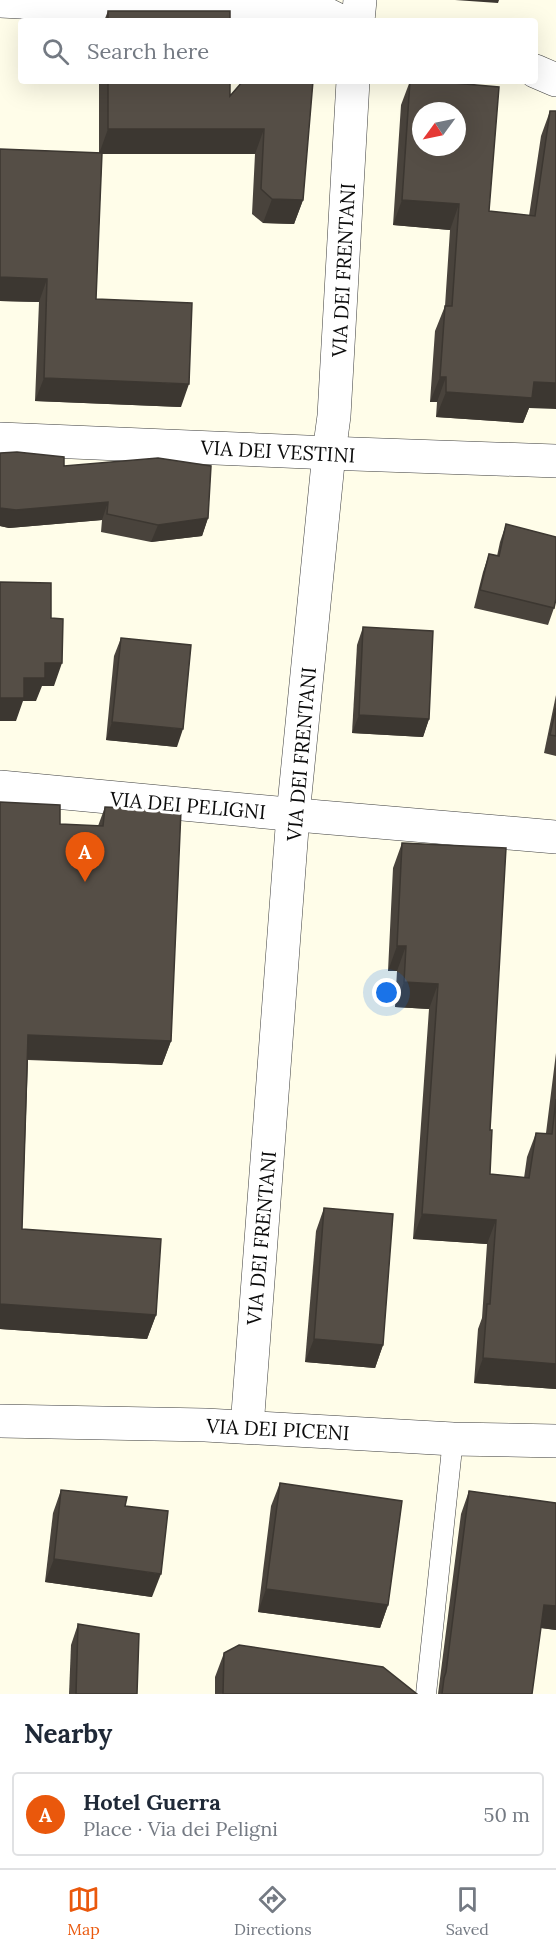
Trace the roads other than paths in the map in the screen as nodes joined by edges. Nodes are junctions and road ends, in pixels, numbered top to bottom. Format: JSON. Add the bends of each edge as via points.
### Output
{"nodes":[{"id":1,"x":360,"y":0,"type":"edge"},
{"id":2,"x":0,"y":1,"type":"edge"},
{"id":3,"x":334,"y":18,"type":"edge"},
{"id":4,"x":358,"y":18,"type":"edge"},
{"id":5,"x":538,"y":72,"type":"edge"},
{"id":6,"x":556,"y":80,"type":"edge"},
{"id":7,"x":353,"y":84,"type":"edge"},
{"id":8,"x":0,"y":439,"type":"edge"},
{"id":9,"x":329,"y":453,"type":"junction"},
{"id":10,"x":556,"y":460,"type":"edge"},
{"id":11,"x":0,"y":787,"type":"edge"},
{"id":12,"x":294,"y":815,"type":"junction"},
{"id":13,"x":556,"y":837,"type":"edge"},
{"id":14,"x":0,"y":1421,"type":"edge"},
{"id":15,"x":247,"y":1427,"type":"junction"},
{"id":16,"x":453,"y":1439,"type":"junction"},
{"id":17,"x":556,"y":1441,"type":"edge"},
{"id":18,"x":426,"y":1694,"type":"edge"}],
"edges":[{"from":1,"to":4,"type":"street"},
{"from":2,"to":3,"type":"street","via":[[326,14]]},
{"from":5,"to":6,"type":"street"},
{"from":7,"to":9,"type":"street","name":"VIA DEI FRENTANI"},
{"from":8,"to":9,"type":"street","name":"VIA DEI VESTINI"},
{"from":9,"to":10,"type":"street","name":"VIA DEI VESTINI"},
{"from":9,"to":12,"type":"street","name":"VIA DEI FRENTANI"},
{"from":11,"to":12,"type":"street","name":"VIA DEI PELIGNI"},
{"from":12,"to":13,"type":"street","name":"VIA DEI PELIGNI"},
{"from":12,"to":15,"type":"street","name":"VIA DEI FRENTANI"},
{"from":14,"to":15,"type":"street","name":"VIA DEI PICENI"},
{"from":15,"to":16,"type":"street","name":"VIA DEI PICENI"},
{"from":16,"to":17,"type":"street","name":"VIA DEI PICENI"},
{"from":16,"to":18,"type":"lane"}]}
